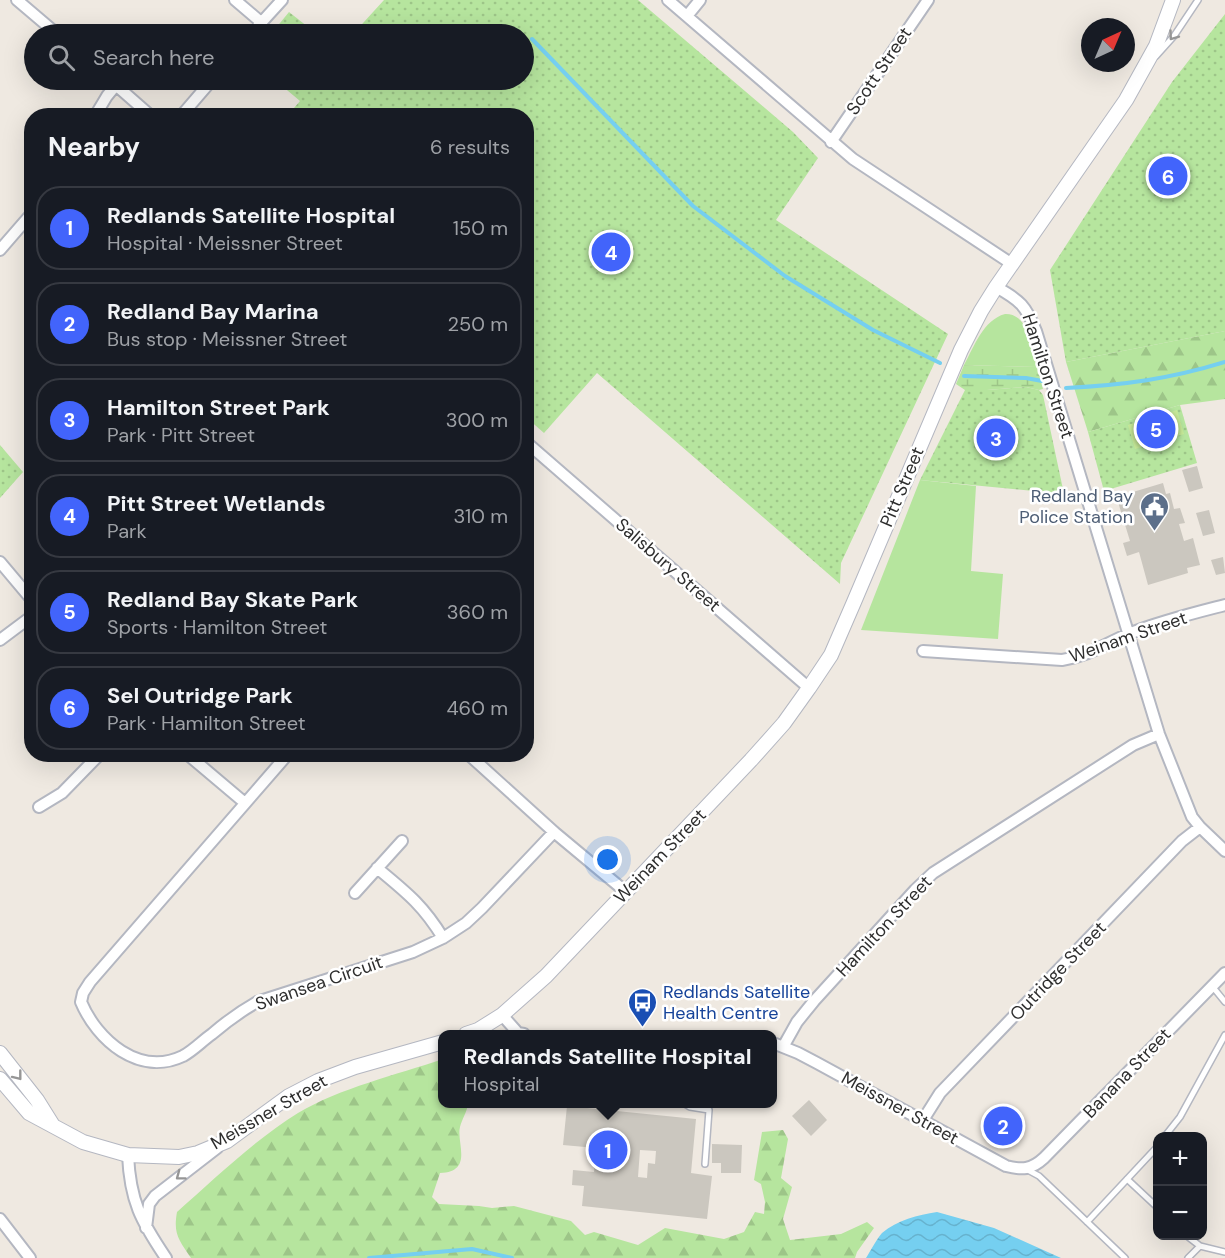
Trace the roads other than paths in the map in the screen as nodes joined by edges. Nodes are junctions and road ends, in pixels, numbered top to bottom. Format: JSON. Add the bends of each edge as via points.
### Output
{"nodes":[{"id":1,"x":17,"y":0,"type":"edge"},
{"id":2,"x":235,"y":0,"type":"edge"},
{"id":3,"x":282,"y":0,"type":"edge"},
{"id":4,"x":668,"y":0,"type":"edge"},
{"id":5,"x":700,"y":0,"type":"edge"},
{"id":6,"x":928,"y":0,"type":"edge"},
{"id":7,"x":1173,"y":0,"type":"edge"},
{"id":8,"x":1198,"y":0,"type":"edge"},
{"id":9,"x":687,"y":16,"type":"junction"},
{"id":10,"x":262,"y":23,"type":"joint"},
{"id":11,"x":45,"y":24,"type":"edge"},
{"id":12,"x":1143,"y":70,"type":"junction"},
{"id":13,"x":110,"y":90,"type":"edge"},
{"id":14,"x":122,"y":90,"type":"edge"},
{"id":15,"x":203,"y":90,"type":"edge"},
{"id":16,"x":100,"y":108,"type":"edge"},
{"id":17,"x":142,"y":108,"type":"edge"},
{"id":18,"x":188,"y":108,"type":"edge"},
{"id":19,"x":831,"y":142,"type":"junction"},
{"id":20,"x":24,"y":222,"type":"edge"},
{"id":21,"x":0,"y":250,"type":"edge"},
{"id":22,"x":1012,"y":264,"type":"junction"},
{"id":23,"x":996,"y":287,"type":"junction"},
{"id":24,"x":534,"y":449,"type":"edge"},
{"id":25,"x":0,"y":562,"type":"edge"},
{"id":26,"x":24,"y":590,"type":"edge"},
{"id":27,"x":1225,"y":605,"type":"edge"},
{"id":28,"x":24,"y":622,"type":"edge"},
{"id":29,"x":1129,"y":633,"type":"junction"},
{"id":30,"x":0,"y":640,"type":"edge"},
{"id":31,"x":923,"y":651,"type":"dead end"},
{"id":32,"x":809,"y":688,"type":"junction"},
{"id":33,"x":1159,"y":734,"type":"junction"},
{"id":34,"x":92,"y":762,"type":"edge"},
{"id":35,"x":196,"y":762,"type":"edge"},
{"id":36,"x":281,"y":762,"type":"edge"},
{"id":37,"x":477,"y":762,"type":"edge"},
{"id":38,"x":245,"y":803,"type":"junction"},
{"id":39,"x":39,"y":807,"type":"dead end"},
{"id":40,"x":1200,"y":827,"type":"junction"},
{"id":41,"x":554,"y":832,"type":"junction"},
{"id":42,"x":402,"y":841,"type":"dead end"},
{"id":43,"x":1225,"y":851,"type":"edge"},
{"id":44,"x":377,"y":868,"type":"junction"},
{"id":45,"x":626,"y":892,"type":"junction"},
{"id":46,"x":355,"y":893,"type":"dead end"},
{"id":47,"x":443,"y":938,"type":"junction"},
{"id":48,"x":1225,"y":973,"type":"edge"},
{"id":49,"x":1212,"y":986,"type":"junction"},
{"id":50,"x":1225,"y":1002,"type":"edge"},
{"id":51,"x":502,"y":1015,"type":"junction"},
{"id":52,"x":478,"y":1030,"type":"edge"},
{"id":53,"x":515,"y":1030,"type":"edge"},
{"id":54,"x":1225,"y":1035,"type":"edge"},
{"id":55,"x":438,"y":1043,"type":"edge"},
{"id":56,"x":778,"y":1045,"type":"edge"},
{"id":57,"x":0,"y":1053,"type":"edge"},
{"id":58,"x":0,"y":1079,"type":"edge"},
{"id":59,"x":696,"y":1108,"type":"edge"},
{"id":60,"x":923,"y":1120,"type":"junction"},
{"id":61,"x":53,"y":1125,"type":"junction"},
{"id":62,"x":1169,"y":1132,"type":"edge"},
{"id":63,"x":227,"y":1141,"type":"junction"},
{"id":64,"x":1153,"y":1151,"type":"edge"},
{"id":65,"x":128,"y":1155,"type":"junction"},
{"id":66,"x":705,"y":1164,"type":"dead end"},
{"id":67,"x":1026,"y":1169,"type":"junction"},
{"id":68,"x":1127,"y":1179,"type":"junction"},
{"id":69,"x":1153,"y":1203,"type":"edge"},
{"id":70,"x":0,"y":1219,"type":"edge"},
{"id":71,"x":1087,"y":1222,"type":"junction"},
{"id":72,"x":146,"y":1228,"type":"junction"},
{"id":73,"x":1192,"y":1240,"type":"edge"},
{"id":74,"x":1200,"y":1246,"type":"junction"},
{"id":75,"x":1225,"y":1252,"type":"edge"},
{"id":76,"x":30,"y":1258,"type":"edge"},
{"id":77,"x":166,"y":1258,"type":"edge"},
{"id":78,"x":1125,"y":1258,"type":"edge"},
{"id":79,"x":1188,"y":1258,"type":"edge"}],
"edges":[{"from":1,"to":11,"type":"street"},
{"from":2,"to":10,"type":"street"},
{"from":3,"to":10,"type":"street"},
{"from":4,"to":9,"type":"street"},
{"from":5,"to":9,"type":"street"},
{"from":6,"to":19,"type":"street","name":"Scott Street"},
{"from":7,"to":12,"type":"street"},
{"from":8,"to":12,"type":"lane","one_way":true},
{"from":9,"to":19,"type":"street"},
{"from":12,"to":22,"type":"street"},
{"from":13,"to":16,"type":"street"},
{"from":14,"to":17,"type":"street"},
{"from":15,"to":18,"type":"street"},
{"from":19,"to":22,"type":"street"},
{"from":20,"to":21,"type":"street"},
{"from":22,"to":23,"type":"street"},
{"from":23,"to":29,"type":"street","name":"Hamilton Street","via":[[1022,303],[1036,331]]},
{"from":23,"to":32,"type":"street","name":"Pitt Street","via":[[962,350],[831,655]]},
{"from":24,"to":32,"type":"street","name":"Salisbury Street"},
{"from":25,"to":26,"type":"street"},
{"from":27,"to":29,"type":"street","name":"Weinam Street"},
{"from":28,"to":30,"type":"street"},
{"from":29,"to":31,"type":"street","name":"Weinam Street","via":[[1086,655],[1062,660]]},
{"from":29,"to":33,"type":"street","name":"Hamilton Street"},
{"from":32,"to":45,"type":"street","name":"Weinam Street","via":[[751,760]]},
{"from":33,"to":40,"type":"street","name":"Hamilton Street","via":[[1184,800]]},
{"from":33,"to":56,"type":"street","name":"Hamilton Street","via":[[1133,745],[933,873],[814,1000]]},
{"from":34,"to":39,"type":"street","via":[[62,794]]},
{"from":35,"to":38,"type":"street"},
{"from":36,"to":38,"type":"street","name":"Swansea Circuit"},
{"from":37,"to":41,"type":"street"},
{"from":38,"to":47,"type":"street","name":"Swansea Circuit","via":[[83,993],[81,1002],[92,1022],[127,1056],[156,1061],[181,1057],[257,1002],[413,952]]},
{"from":40,"to":43,"type":"street","name":"Hamilton Street"},
{"from":40,"to":60,"type":"street","name":"Outridge Street","via":[[1182,841],[940,1093]]},
{"from":41,"to":45,"type":"street"},
{"from":41,"to":47,"type":"street","name":"Swansea Circuit","via":[[482,908]]},
{"from":42,"to":44,"type":"street"},
{"from":44,"to":46,"type":"street"},
{"from":44,"to":47,"type":"street","via":[[419,903]]},
{"from":45,"to":51,"type":"street","name":"Weinam Street","via":[[546,976]]},
{"from":48,"to":49,"type":"street","name":"Banana Street"},
{"from":49,"to":50,"type":"lane"},
{"from":49,"to":67,"type":"street","name":"Banana Street","via":[[1044,1158]]},
{"from":51,"to":52,"type":"street"},
{"from":51,"to":53,"type":"street"},
{"from":54,"to":62,"type":"lane"},
{"from":55,"to":63,"type":"street","name":"Meissner Street","via":[[355,1066],[318,1081],[289,1096]]},
{"from":56,"to":60,"type":"street","name":"Meissner Street"},
{"from":57,"to":61,"type":"street","one_way":true},
{"from":58,"to":61,"type":"street","name":"Meissner Street","via":[[30,1113]]},
{"from":59,"to":66,"type":"lane","via":[[709,1110]]},
{"from":60,"to":67,"type":"street","name":"Meissner Street","via":[[1006,1166]]},
{"from":61,"to":65,"type":"street","name":"Meissner Street","via":[[83,1142]]},
{"from":63,"to":65,"type":"street","name":"Meissner Street","via":[[178,1157]]},
{"from":63,"to":72,"type":"street","one_way":true,"via":[[155,1196],[149,1204]]},
{"from":64,"to":68,"type":"lane"},
{"from":65,"to":72,"type":"street","via":[[134,1202]]},
{"from":67,"to":71,"type":"lane","via":[[1039,1176]]},
{"from":68,"to":69,"type":"lane"},
{"from":68,"to":71,"type":"lane"},
{"from":70,"to":76,"type":"street"},
{"from":71,"to":78,"type":"lane"},
{"from":72,"to":77,"type":"street"},
{"from":73,"to":74,"type":"lane"},
{"from":74,"to":75,"type":"lane"},
{"from":74,"to":79,"type":"lane"}]}
